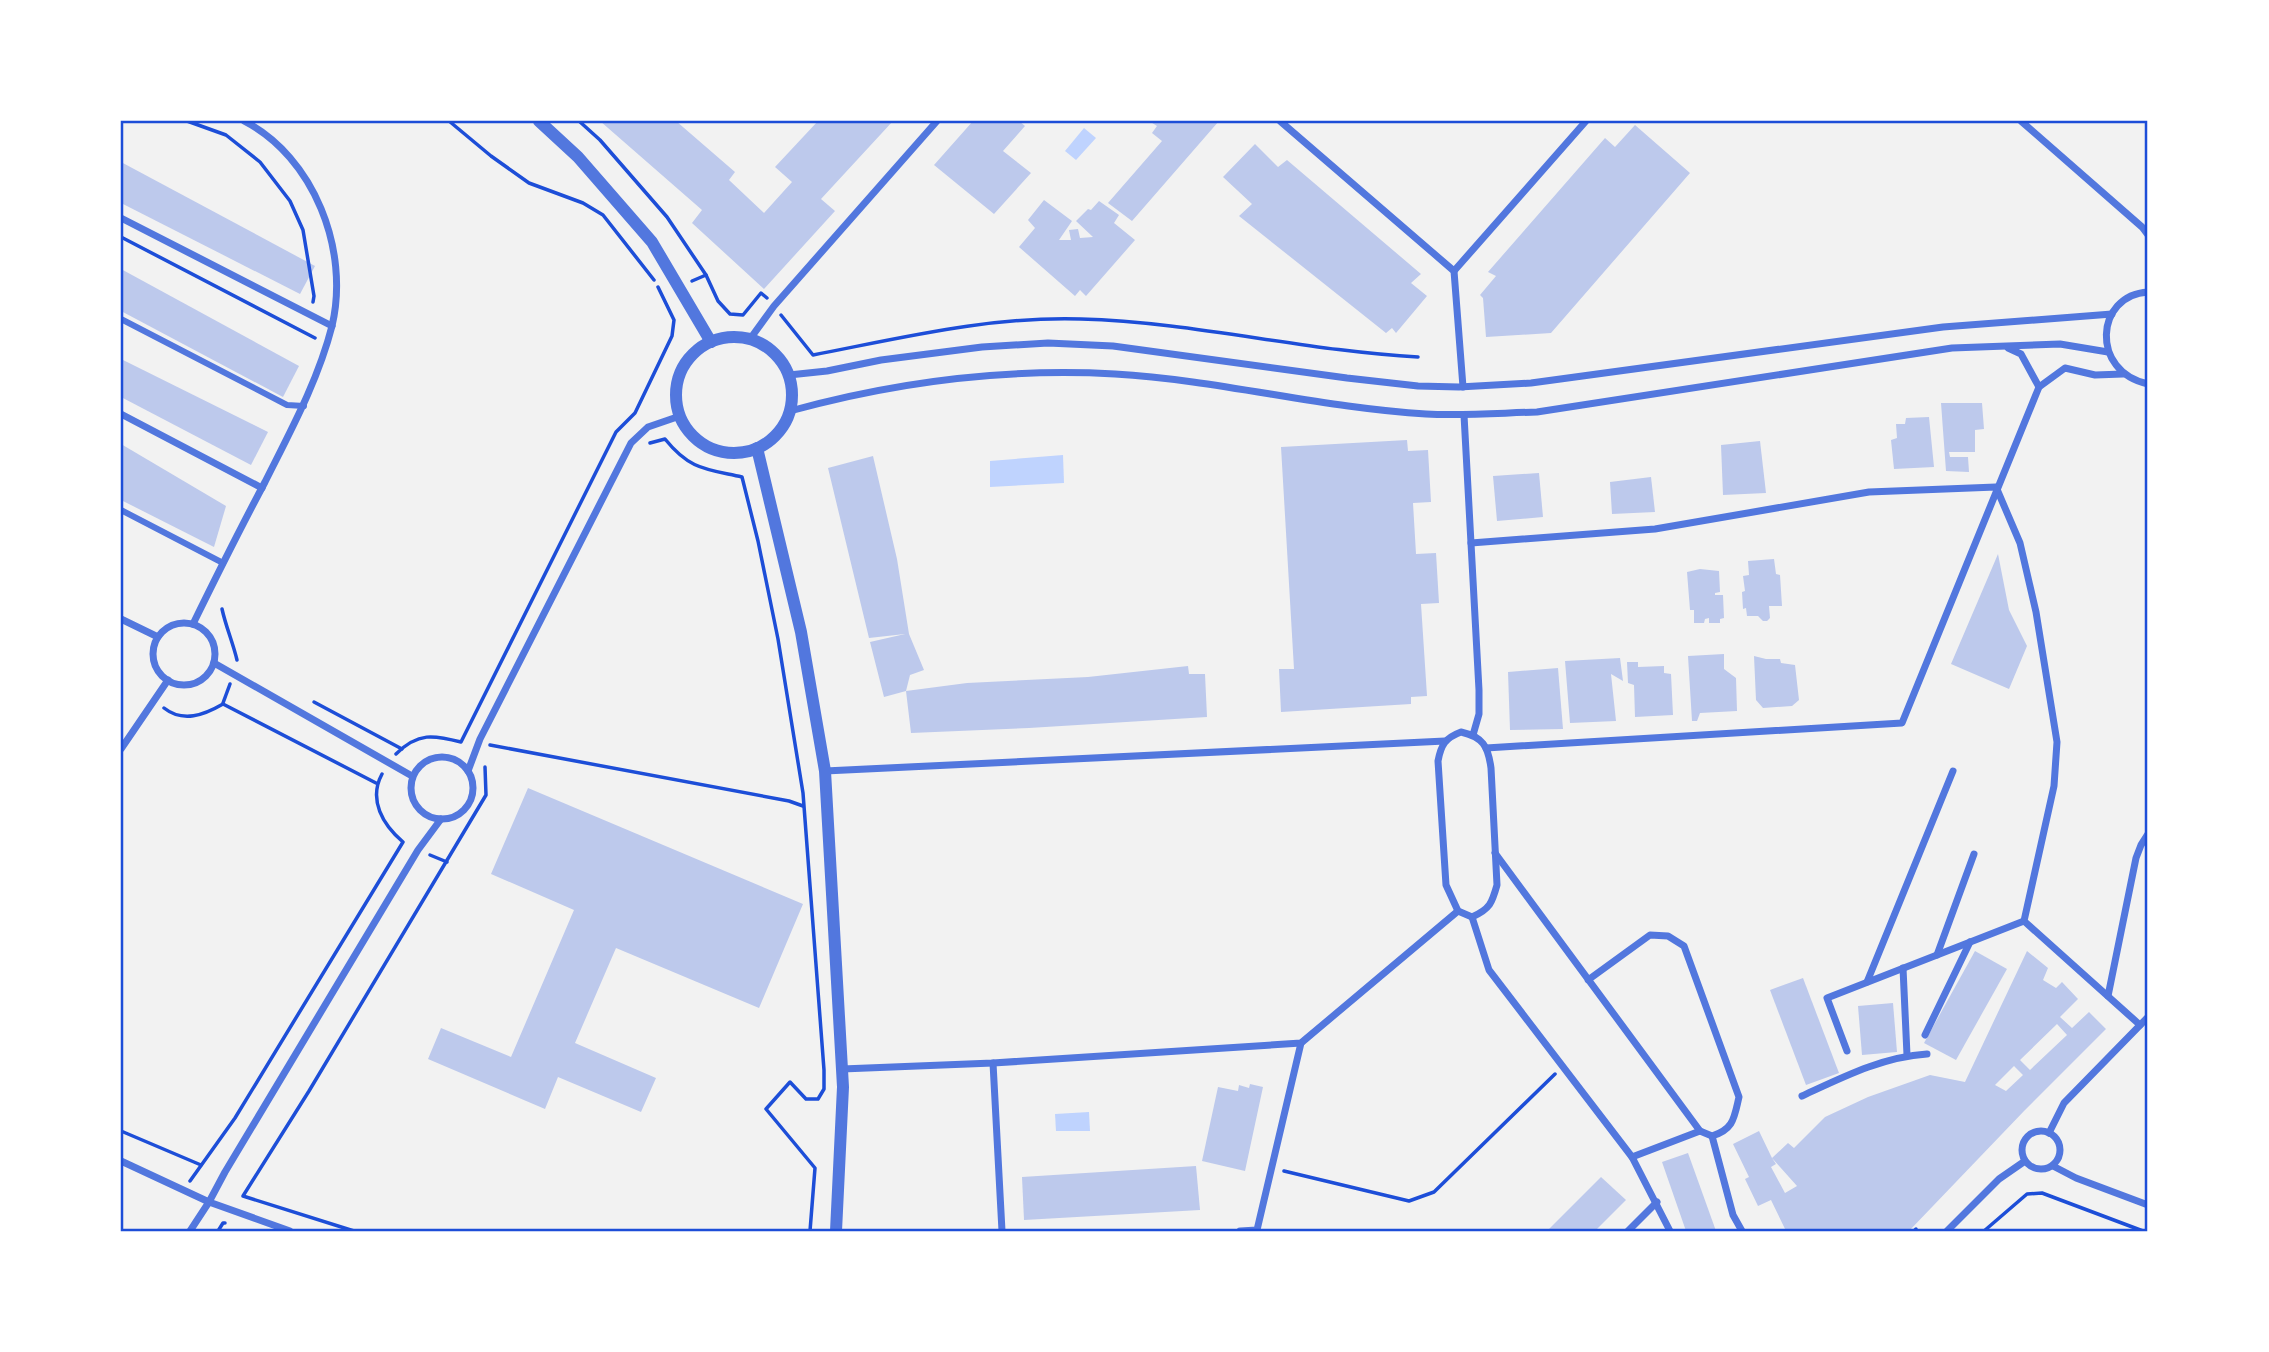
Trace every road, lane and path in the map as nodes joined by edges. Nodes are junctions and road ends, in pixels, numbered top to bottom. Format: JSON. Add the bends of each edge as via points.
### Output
{"nodes":[{"id":1,"x":187,"y":121,"type":"edge"},
{"id":2,"x":244,"y":121,"type":"edge"},
{"id":3,"x":449,"y":121,"type":"edge"},
{"id":4,"x":538,"y":121,"type":"edge"},
{"id":5,"x":579,"y":121,"type":"edge"},
{"id":6,"x":937,"y":121,"type":"edge"},
{"id":7,"x":1280,"y":121,"type":"edge"},
{"id":8,"x":1586,"y":121,"type":"edge"},
{"id":9,"x":2021,"y":121,"type":"edge"},
{"id":10,"x":121,"y":218,"type":"edge"},
{"id":11,"x":2148,"y":235,"type":"edge"},
{"id":12,"x":121,"y":237,"type":"edge"},
{"id":13,"x":1454,"y":271,"type":"junction"},
{"id":14,"x":2148,"y":292,"type":"edge"},
{"id":15,"x":312,"y":304,"type":"dead end"},
{"id":16,"x":774,"y":306,"type":"junction"},
{"id":17,"x":2112,"y":314,"type":"junction"},
{"id":18,"x":121,"y":319,"type":"edge"},
{"id":19,"x":332,"y":326,"type":"junction"},
{"id":20,"x":750,"y":339,"type":"junction"},
{"id":21,"x":711,"y":342,"type":"junction"},
{"id":22,"x":2004,"y":346,"type":"junction"},
{"id":23,"x":311,"y":348,"type":"dead end"},
{"id":24,"x":2108,"y":352,"type":"junction"},
{"id":25,"x":1418,"y":357,"type":"dead end"},
{"id":26,"x":2123,"y":374,"type":"junction"},
{"id":27,"x":789,"y":375,"type":"junction"},
{"id":28,"x":2148,"y":386,"type":"edge"},
{"id":29,"x":1463,"y":387,"type":"junction"},
{"id":30,"x":2039,"y":387,"type":"junction"},
{"id":31,"x":304,"y":406,"type":"junction"},
{"id":32,"x":790,"y":411,"type":"junction"},
{"id":33,"x":121,"y":414,"type":"edge"},
{"id":34,"x":1464,"y":415,"type":"junction"},
{"id":35,"x":680,"y":416,"type":"junction"},
{"id":36,"x":645,"y":448,"type":"dead end"},
{"id":37,"x":757,"y":448,"type":"junction"},
{"id":38,"x":1996,"y":487,"type":"junction"},
{"id":39,"x":262,"y":488,"type":"junction"},
{"id":40,"x":121,"y":510,"type":"edge"},
{"id":41,"x":1471,"y":543,"type":"junction"},
{"id":42,"x":223,"y":563,"type":"junction"},
{"id":43,"x":222,"y":609,"type":"dead end"},
{"id":44,"x":121,"y":619,"type":"edge"},
{"id":45,"x":192,"y":624,"type":"junction"},
{"id":46,"x":158,"y":637,"type":"junction"},
{"id":47,"x":237,"y":662,"type":"dead end"},
{"id":48,"x":214,"y":663,"type":"junction"},
{"id":49,"x":168,"y":680,"type":"junction"},
{"id":50,"x":308,"y":699,"type":"dead end"},
{"id":51,"x":154,"y":700,"type":"junction"},
{"id":52,"x":467,"y":730,"type":"junction"},
{"id":53,"x":1473,"y":735,"type":"junction"},
{"id":54,"x":480,"y":739,"type":"junction"},
{"id":55,"x":494,"y":740,"type":"dead end"},
{"id":56,"x":1445,"y":741,"type":"junction"},
{"id":57,"x":491,"y":746,"type":"junction"},
{"id":58,"x":1486,"y":748,"type":"junction"},
{"id":59,"x":121,"y":749,"type":"edge"},
{"id":60,"x":402,"y":749,"type":"junction"},
{"id":61,"x":485,"y":759,"type":"dead end"},
{"id":62,"x":388,"y":762,"type":"junction"},
{"id":63,"x":468,"y":771,"type":"junction"},
{"id":64,"x":825,"y":771,"type":"junction"},
{"id":65,"x":1953,"y":771,"type":"dead end"},
{"id":66,"x":412,"y":776,"type":"junction"},
{"id":67,"x":377,"y":784,"type":"junction"},
{"id":68,"x":803,"y":806,"type":"junction"},
{"id":69,"x":441,"y":819,"type":"junction"},
{"id":70,"x":2148,"y":834,"type":"edge"},
{"id":71,"x":1496,"y":853,"type":"junction"},
{"id":72,"x":1974,"y":854,"type":"dead end"},
{"id":73,"x":1458,"y":911,"type":"junction"},
{"id":74,"x":1472,"y":917,"type":"junction"},
{"id":75,"x":2024,"y":921,"type":"junction"},
{"id":76,"x":1970,"y":942,"type":"junction"},
{"id":77,"x":1937,"y":955,"type":"junction"},
{"id":78,"x":1903,"y":968,"type":"junction"},
{"id":79,"x":1588,"y":980,"type":"junction"},
{"id":80,"x":1867,"y":982,"type":"junction"},
{"id":81,"x":2108,"y":996,"type":"junction"},
{"id":82,"x":2148,"y":1017,"type":"edge"},
{"id":83,"x":2140,"y":1025,"type":"junction"},
{"id":84,"x":1925,"y":1035,"type":"dead end"},
{"id":85,"x":1301,"y":1043,"type":"junction"},
{"id":86,"x":1847,"y":1051,"type":"dead end"},
{"id":87,"x":1927,"y":1054,"type":"dead end"},
{"id":88,"x":1907,"y":1055,"type":"junction"},
{"id":89,"x":993,"y":1063,"type":"junction"},
{"id":90,"x":1562,"y":1067,"type":"junction"},
{"id":91,"x":842,"y":1069,"type":"junction"},
{"id":92,"x":1802,"y":1096,"type":"dead end"},
{"id":93,"x":121,"y":1131,"type":"edge"},
{"id":94,"x":1700,"y":1131,"type":"junction"},
{"id":95,"x":2049,"y":1133,"type":"junction"},
{"id":96,"x":1712,"y":1136,"type":"junction"},
{"id":97,"x":1632,"y":1157,"type":"junction"},
{"id":98,"x":121,"y":1161,"type":"edge"},
{"id":99,"x":2025,"y":1161,"type":"junction"},
{"id":100,"x":2053,"y":1166,"type":"junction"},
{"id":101,"x":1272,"y":1167,"type":"junction"},
{"id":102,"x":209,"y":1202,"type":"junction"},
{"id":103,"x":1657,"y":1202,"type":"junction"},
{"id":104,"x":2148,"y":1205,"type":"edge"},
{"id":105,"x":190,"y":1231,"type":"edge"},
{"id":106,"x":290,"y":1231,"type":"edge"},
{"id":107,"x":354,"y":1231,"type":"edge"},
{"id":108,"x":810,"y":1231,"type":"edge"},
{"id":109,"x":836,"y":1231,"type":"edge"},
{"id":110,"x":1002,"y":1231,"type":"edge"},
{"id":111,"x":1240,"y":1231,"type":"edge"},
{"id":112,"x":1628,"y":1231,"type":"edge"},
{"id":113,"x":1670,"y":1231,"type":"edge"},
{"id":114,"x":1742,"y":1231,"type":"edge"},
{"id":115,"x":1947,"y":1231,"type":"edge"},
{"id":116,"x":1984,"y":1231,"type":"edge"},
{"id":117,"x":2143,"y":1231,"type":"edge"}],
"edges":[{"from":1,"to":15,"type":"path","via":[[226,135],[260,162],[290,201],[303,230]]},
{"from":2,"to":19,"type":"street","via":[[260,129],[311,185],[330,235],[334,261]]},
{"from":3,"to":52,"type":"path","via":[[529,183],[604,215],[656,282],[674,320],[672,336],[635,413],[616,432]]},
{"from":4,"to":21,"type":"street","via":[[578,157],[652,242]]},
{"from":5,"to":16,"type":"path","via":[[667,217],[730,314],[743,315],[761,293]]},
{"from":6,"to":16,"type":"street"},
{"from":7,"to":13,"type":"street"},
{"from":8,"to":13,"type":"street"},
{"from":9,"to":11,"type":"street"},
{"from":10,"to":19,"type":"street"},
{"from":12,"to":23,"type":"path","via":[[315,336]]},
{"from":13,"to":29,"type":"street"},
{"from":14,"to":17,"type":"street","via":[[2131,297]]},
{"from":16,"to":20,"type":"street"},
{"from":16,"to":25,"type":"path","via":[[813,355],[1006,320],[1079,318],[1155,323],[1318,348]]},
{"from":17,"to":24,"type":"street","via":[[2107,326]]},
{"from":17,"to":29,"type":"street","via":[[1942,327],[1531,383]]},
{"from":18,"to":31,"type":"street","via":[[287,405]]},
{"from":19,"to":31,"type":"street"},
{"from":20,"to":21,"type":"street","via":[[730,337]]},
{"from":20,"to":27,"type":"street","via":[[767,347]]},
{"from":21,"to":35,"type":"street","via":[[690,358],[677,381]]},
{"from":22,"to":24,"type":"street","via":[[2060,344]]},
{"from":22,"to":30,"type":"street","via":[[2021,354]]},
{"from":22,"to":34,"type":"street","via":[[1952,348],[1537,412]]},
{"from":24,"to":26,"type":"street"},
{"from":26,"to":28,"type":"street"},
{"from":26,"to":30,"type":"street","via":[[2065,368]]},
{"from":27,"to":29,"type":"street","via":[[969,349],[1048,343],[1112,346],[1418,386]]},
{"from":27,"to":32,"type":"street"},
{"from":30,"to":38,"type":"street"},
{"from":31,"to":39,"type":"street"},
{"from":32,"to":34,"type":"street","via":[[887,388],[1053,372],[1118,374],[1353,406]]},
{"from":32,"to":37,"type":"street","via":[[783,427]]},
{"from":33,"to":39,"type":"street"},
{"from":34,"to":41,"type":"street"},
{"from":35,"to":37,"type":"street","via":[[689,432],[720,452]]},
{"from":35,"to":54,"type":"street","via":[[648,427],[631,443]]},
{"from":36,"to":68,"type":"path","via":[[665,439],[678,455],[701,469],[742,477],[778,639]]},
{"from":37,"to":64,"type":"street","via":[[801,632]]},
{"from":38,"to":41,"type":"street","via":[[1869,492],[1655,529]]},
{"from":38,"to":58,"type":"street","via":[[1902,723]]},
{"from":38,"to":75,"type":"street","via":[[2020,543],[2057,742],[2054,786]]},
{"from":39,"to":42,"type":"street"},
{"from":40,"to":42,"type":"street"},
{"from":41,"to":53,"type":"street","via":[[1479,690]]},
{"from":42,"to":45,"type":"street"},
{"from":43,"to":47,"type":"path"},
{"from":44,"to":46,"type":"street"},
{"from":45,"to":46,"type":"street","via":[[173,625]]},
{"from":45,"to":48,"type":"street","via":[[209,635]]},
{"from":46,"to":49,"type":"street","via":[[156,665]]},
{"from":48,"to":49,"type":"street","via":[[195,683]]},
{"from":48,"to":62,"type":"street"},
{"from":49,"to":51,"type":"street"},
{"from":50,"to":60,"type":"path"},
{"from":51,"to":59,"type":"street"},
{"from":51,"to":67,"type":"path","via":[[172,715],[187,717],[204,715],[223,704]]},
{"from":52,"to":54,"type":"path"},
{"from":52,"to":60,"type":"path","via":[[461,742],[436,735],[418,738]]},
{"from":53,"to":56,"type":"street","via":[[1461,732]]},
{"from":53,"to":58,"type":"street"},
{"from":54,"to":57,"type":"path"},
{"from":54,"to":63,"type":"street"},
{"from":55,"to":57,"type":"path"},
{"from":56,"to":64,"type":"street"},
{"from":56,"to":73,"type":"street","via":[[1438,761],[1446,885]]},
{"from":57,"to":68,"type":"path"},
{"from":58,"to":71,"type":"street","via":[[1492,768]]},
{"from":60,"to":62,"type":"path"},
{"from":61,"to":107,"type":"path","via":[[486,795],[243,1196]]},
{"from":62,"to":66,"type":"street"},
{"from":62,"to":67,"type":"path"},
{"from":63,"to":66,"type":"street","via":[[444,756],[425,761]]},
{"from":63,"to":69,"type":"street","via":[[473,789],[466,807]]},
{"from":64,"to":91,"type":"street"},
{"from":65,"to":80,"type":"street"},
{"from":66,"to":69,"type":"street","via":[[415,805],[422,813]]},
{"from":67,"to":93,"type":"path","via":[[376,805],[389,829],[403,842],[235,1118],[201,1165]]},
{"from":68,"to":108,"type":"path","via":[[824,1089],[818,1099],[806,1099],[790,1082],[766,1109],[815,1168]]},
{"from":69,"to":102,"type":"street","via":[[418,850]]},
{"from":70,"to":81,"type":"street","via":[[2136,858]]},
{"from":71,"to":74,"type":"street","via":[[1493,901]]},
{"from":71,"to":79,"type":"street"},
{"from":72,"to":77,"type":"street"},
{"from":73,"to":74,"type":"street"},
{"from":73,"to":85,"type":"street"},
{"from":74,"to":90,"type":"street","via":[[1489,970]]},
{"from":75,"to":76,"type":"street"},
{"from":75,"to":81,"type":"street"},
{"from":76,"to":77,"type":"street"},
{"from":76,"to":84,"type":"street"},
{"from":77,"to":78,"type":"street"},
{"from":78,"to":80,"type":"street"},
{"from":78,"to":88,"type":"street"},
{"from":79,"to":94,"type":"street"},
{"from":79,"to":96,"type":"street","via":[[1650,935],[1668,936],[1684,946],[1739,1097],[1734,1119],[1725,1132]]},
{"from":80,"to":86,"type":"street","via":[[1827,998]]},
{"from":81,"to":83,"type":"street"},
{"from":82,"to":83,"type":"street"},
{"from":83,"to":95,"type":"street","via":[[2064,1103]]},
{"from":85,"to":89,"type":"street"},
{"from":85,"to":101,"type":"street"},
{"from":87,"to":88,"type":"street"},
{"from":88,"to":92,"type":"street","via":[[1852,1072]]},
{"from":89,"to":91,"type":"street"},
{"from":89,"to":110,"type":"street"},
{"from":90,"to":97,"type":"street"},
{"from":90,"to":101,"type":"path","via":[[1434,1192],[1409,1201]]},
{"from":91,"to":109,"type":"street"},
{"from":94,"to":96,"type":"street"},
{"from":94,"to":97,"type":"street"},
{"from":95,"to":99,"type":"street","via":[[2037,1132],[2027,1138],[2022,1149]]},
{"from":95,"to":100,"type":"street","via":[[2061,1148]]},
{"from":96,"to":114,"type":"street","via":[[1733,1215]]},
{"from":97,"to":103,"type":"street"},
{"from":98,"to":102,"type":"street"},
{"from":99,"to":100,"type":"street","via":[[2041,1169]]},
{"from":99,"to":115,"type":"street","via":[[1999,1179]]},
{"from":100,"to":104,"type":"street"},
{"from":101,"to":111,"type":"street","via":[[1257,1230]]},
{"from":102,"to":105,"type":"street"},
{"from":102,"to":106,"type":"street"},
{"from":103,"to":112,"type":"street"},
{"from":103,"to":113,"type":"street"},
{"from":116,"to":117,"type":"path","via":[[2027,1194],[2042,1193]]}]}
